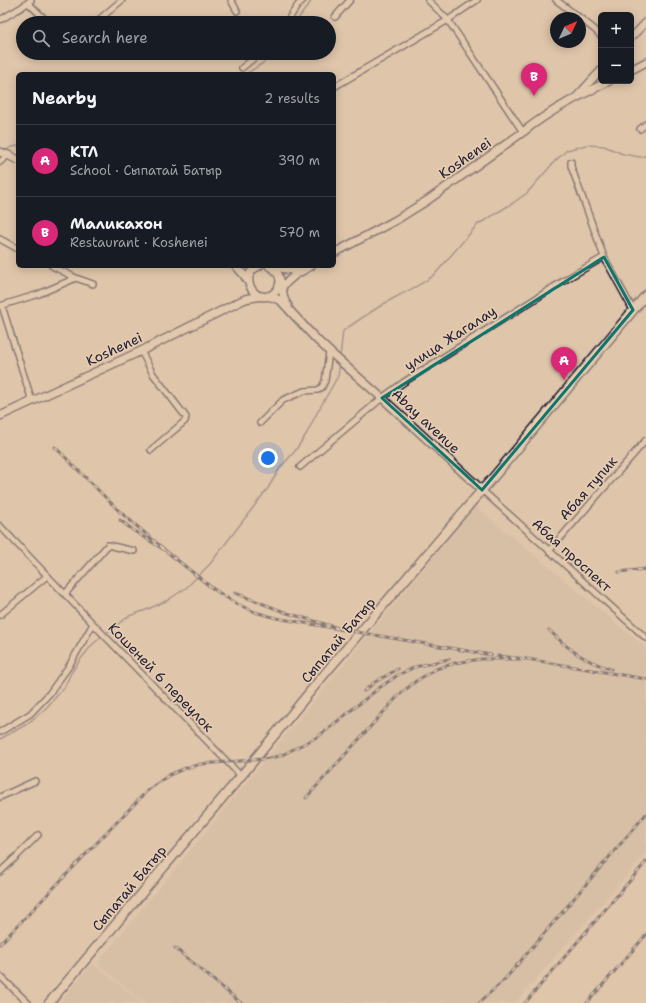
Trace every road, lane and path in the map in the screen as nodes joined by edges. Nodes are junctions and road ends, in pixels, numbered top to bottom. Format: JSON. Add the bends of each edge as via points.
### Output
{"nodes":[{"id":1,"x":122,"y":0,"type":"edge"},
{"id":2,"x":231,"y":0,"type":"edge"},
{"id":3,"x":303,"y":0,"type":"edge"},
{"id":4,"x":350,"y":0,"type":"edge"},
{"id":5,"x":428,"y":0,"type":"edge"},
{"id":6,"x":477,"y":0,"type":"edge"},
{"id":7,"x":556,"y":0,"type":"edge"},
{"id":8,"x":29,"y":2,"type":"edge"},
{"id":9,"x":237,"y":11,"type":"dead end"},
{"id":10,"x":572,"y":12,"type":"edge"},
{"id":11,"x":42,"y":16,"type":"edge"},
{"id":12,"x":103,"y":16,"type":"edge"},
{"id":13,"x":291,"y":16,"type":"edge"},
{"id":14,"x":336,"y":16,"type":"edge"},
{"id":15,"x":0,"y":20,"type":"edge"},
{"id":16,"x":448,"y":20,"type":"junction"},
{"id":17,"x":646,"y":22,"type":"edge"},
{"id":18,"x":586,"y":23,"type":"edge"},
{"id":19,"x":598,"y":33,"type":"edge"},
{"id":20,"x":634,"y":35,"type":"edge"},
{"id":21,"x":252,"y":60,"type":"edge"},
{"id":22,"x":646,"y":62,"type":"edge"},
{"id":23,"x":242,"y":68,"type":"dead end"},
{"id":24,"x":634,"y":68,"type":"edge"},
{"id":25,"x":598,"y":73,"type":"edge"},
{"id":26,"x":603,"y":84,"type":"edge"},
{"id":27,"x":336,"y":86,"type":"edge"},
{"id":28,"x":573,"y":100,"type":"junction"},
{"id":29,"x":646,"y":124,"type":"edge"},
{"id":30,"x":640,"y":129,"type":"dead end"},
{"id":31,"x":523,"y":132,"type":"junction"},
{"id":32,"x":0,"y":152,"type":"edge"},
{"id":33,"x":8,"y":155,"type":"junction"},
{"id":34,"x":16,"y":159,"type":"edge"},
{"id":35,"x":0,"y":162,"type":"edge"},
{"id":36,"x":571,"y":162,"type":"dead end"},
{"id":37,"x":0,"y":239,"type":"edge"},
{"id":38,"x":16,"y":247,"type":"edge"},
{"id":39,"x":336,"y":252,"type":"edge"},
{"id":40,"x":604,"y":257,"type":"junction"},
{"id":41,"x":56,"y":268,"type":"edge"},
{"id":42,"x":238,"y":268,"type":"edge"},
{"id":43,"x":256,"y":268,"type":"edge"},
{"id":44,"x":272,"y":268,"type":"edge"},
{"id":45,"x":280,"y":268,"type":"edge"},
{"id":46,"x":303,"y":268,"type":"edge"},
{"id":47,"x":307,"y":268,"type":"edge"},
{"id":48,"x":76,"y":278,"type":"junction"},
{"id":49,"x":281,"y":283,"type":"junction"},
{"id":50,"x":93,"y":284,"type":"dead end"},
{"id":51,"x":249,"y":284,"type":"junction"},
{"id":52,"x":646,"y":294,"type":"edge"},
{"id":53,"x":264,"y":296,"type":"junction"},
{"id":54,"x":238,"y":303,"type":"junction"},
{"id":55,"x":1,"y":306,"type":"edge"},
{"id":56,"x":633,"y":310,"type":"junction"},
{"id":57,"x":292,"y":312,"type":"junction"},
{"id":58,"x":141,"y":351,"type":"junction"},
{"id":59,"x":330,"y":352,"type":"junction"},
{"id":60,"x":382,"y":398,"type":"junction"},
{"id":61,"x":32,"y":401,"type":"junction"},
{"id":62,"x":0,"y":416,"type":"edge"},
{"id":63,"x":260,"y":423,"type":"dead end"},
{"id":64,"x":646,"y":440,"type":"edge"},
{"id":65,"x":151,"y":450,"type":"dead end"},
{"id":66,"x":300,"y":467,"type":"dead end"},
{"id":67,"x":482,"y":490,"type":"junction"},
{"id":68,"x":0,"y":526,"type":"edge"},
{"id":69,"x":134,"y":551,"type":"dead end"},
{"id":70,"x":549,"y":551,"type":"junction"},
{"id":71,"x":47,"y":576,"type":"junction"},
{"id":72,"x":65,"y":594,"type":"junction"},
{"id":73,"x":0,"y":615,"type":"edge"},
{"id":74,"x":93,"y":624,"type":"junction"},
{"id":75,"x":646,"y":638,"type":"edge"},
{"id":76,"x":0,"y":732,"type":"edge"},
{"id":77,"x":241,"y":776,"type":"junction"},
{"id":78,"x":36,"y":781,"type":"dead end"},
{"id":79,"x":0,"y":797,"type":"edge"},
{"id":80,"x":38,"y":834,"type":"dead end"},
{"id":81,"x":0,"y":872,"type":"edge"},
{"id":82,"x":0,"y":976,"type":"edge"},
{"id":83,"x":28,"y":1003,"type":"edge"},
{"id":84,"x":49,"y":1003,"type":"edge"}],
"edges":[{"from":1,"to":12,"type":"street"},
{"from":2,"to":9,"type":"street"},
{"from":3,"to":13,"type":"street"},
{"from":4,"to":14,"type":"street"},
{"from":5,"to":16,"type":"street"},
{"from":6,"to":16,"type":"street"},
{"from":7,"to":10,"type":"street"},
{"from":8,"to":11,"type":"street"},
{"from":8,"to":15,"type":"street"},
{"from":16,"to":27,"type":"street"},
{"from":16,"to":31,"type":"street"},
{"from":17,"to":20,"type":"street"},
{"from":18,"to":19,"type":"street"},
{"from":21,"to":23,"type":"street"},
{"from":22,"to":24,"type":"main road"},
{"from":25,"to":28,"type":"street"},
{"from":26,"to":28,"type":"main road","name":"Koshenei"},
{"from":28,"to":31,"type":"main road","name":"Koshenei","via":[[538,120]]},
{"from":29,"to":30,"type":"street"},
{"from":31,"to":39,"type":"main road","name":"Koshenei","via":[[428,200]]},
{"from":32,"to":33,"type":"main road"},
{"from":33,"to":34,"type":"main road"},
{"from":33,"to":35,"type":"street"},
{"from":36,"to":40,"type":"street"},
{"from":37,"to":38,"type":"street"},
{"from":40,"to":56,"type":"street"},
{"from":40,"to":60,"type":"street","name":"улица Жагалау"},
{"from":41,"to":48,"type":"street"},
{"from":42,"to":51,"type":"main road"},
{"from":43,"to":51,"type":"main road","via":[[250,274]]},
{"from":44,"to":49,"type":"main road"},
{"from":45,"to":46,"type":"main road"},
{"from":47,"to":49,"type":"main road"},
{"from":48,"to":50,"type":"street"},
{"from":48,"to":55,"type":"street","via":[[39,294]]},
{"from":49,"to":53,"type":"main road","name":"Koshenei","via":[[275,292]]},
{"from":49,"to":57,"type":"main road","via":[[284,299]]},
{"from":51,"to":53,"type":"main road","via":[[254,292]]},
{"from":51,"to":54,"type":"main road","via":[[248,291]]},
{"from":52,"to":56,"type":"main road","name":"Сыпатай Батыр"},
{"from":53,"to":54,"type":"main road","name":"Koshenei"},
{"from":53,"to":57,"type":"main road","via":[[276,298]]},
{"from":54,"to":58,"type":"main road","name":"Koshenei"},
{"from":55,"to":61,"type":"street"},
{"from":56,"to":67,"type":"main road","name":"Сыпатай Батыр"},
{"from":57,"to":59,"type":"main road"},
{"from":58,"to":61,"type":"main road","name":"Koshenei"},
{"from":58,"to":65,"type":"street","via":[[152,374],[186,417],[185,421]]},
{"from":59,"to":60,"type":"main road","name":"Abay avenue"},
{"from":59,"to":63,"type":"street","via":[[326,380],[322,387],[283,400]]},
{"from":60,"to":66,"type":"street","name":"улица Жагалау"},
{"from":60,"to":67,"type":"main road","name":"Abay avenue"},
{"from":61,"to":62,"type":"main road","name":"Koshenei"},
{"from":64,"to":70,"type":"street","name":"Абая тупик"},
{"from":67,"to":70,"type":"street","name":"Абая проспект"},
{"from":67,"to":77,"type":"main road","name":"Сыпатай Батыр"},
{"from":68,"to":71,"type":"street","name":"Кошеней 6 переулок"},
{"from":69,"to":72,"type":"street","via":[[108,545]]},
{"from":70,"to":75,"type":"street","name":"Абая проспект"},
{"from":71,"to":72,"type":"street","name":"Кошеней 6 переулок"},
{"from":71,"to":73,"type":"street"},
{"from":72,"to":74,"type":"street","name":"Кошеней 6 переулок"},
{"from":74,"to":76,"type":"street","via":[[69,666],[49,694],[30,714]]},
{"from":74,"to":77,"type":"street","name":"Кошеней 6 переулок"},
{"from":77,"to":84,"type":"main road","name":"Сыпатай Батыр"},
{"from":78,"to":79,"type":"street"},
{"from":80,"to":81,"type":"street"},
{"from":82,"to":83,"type":"street"}]}
